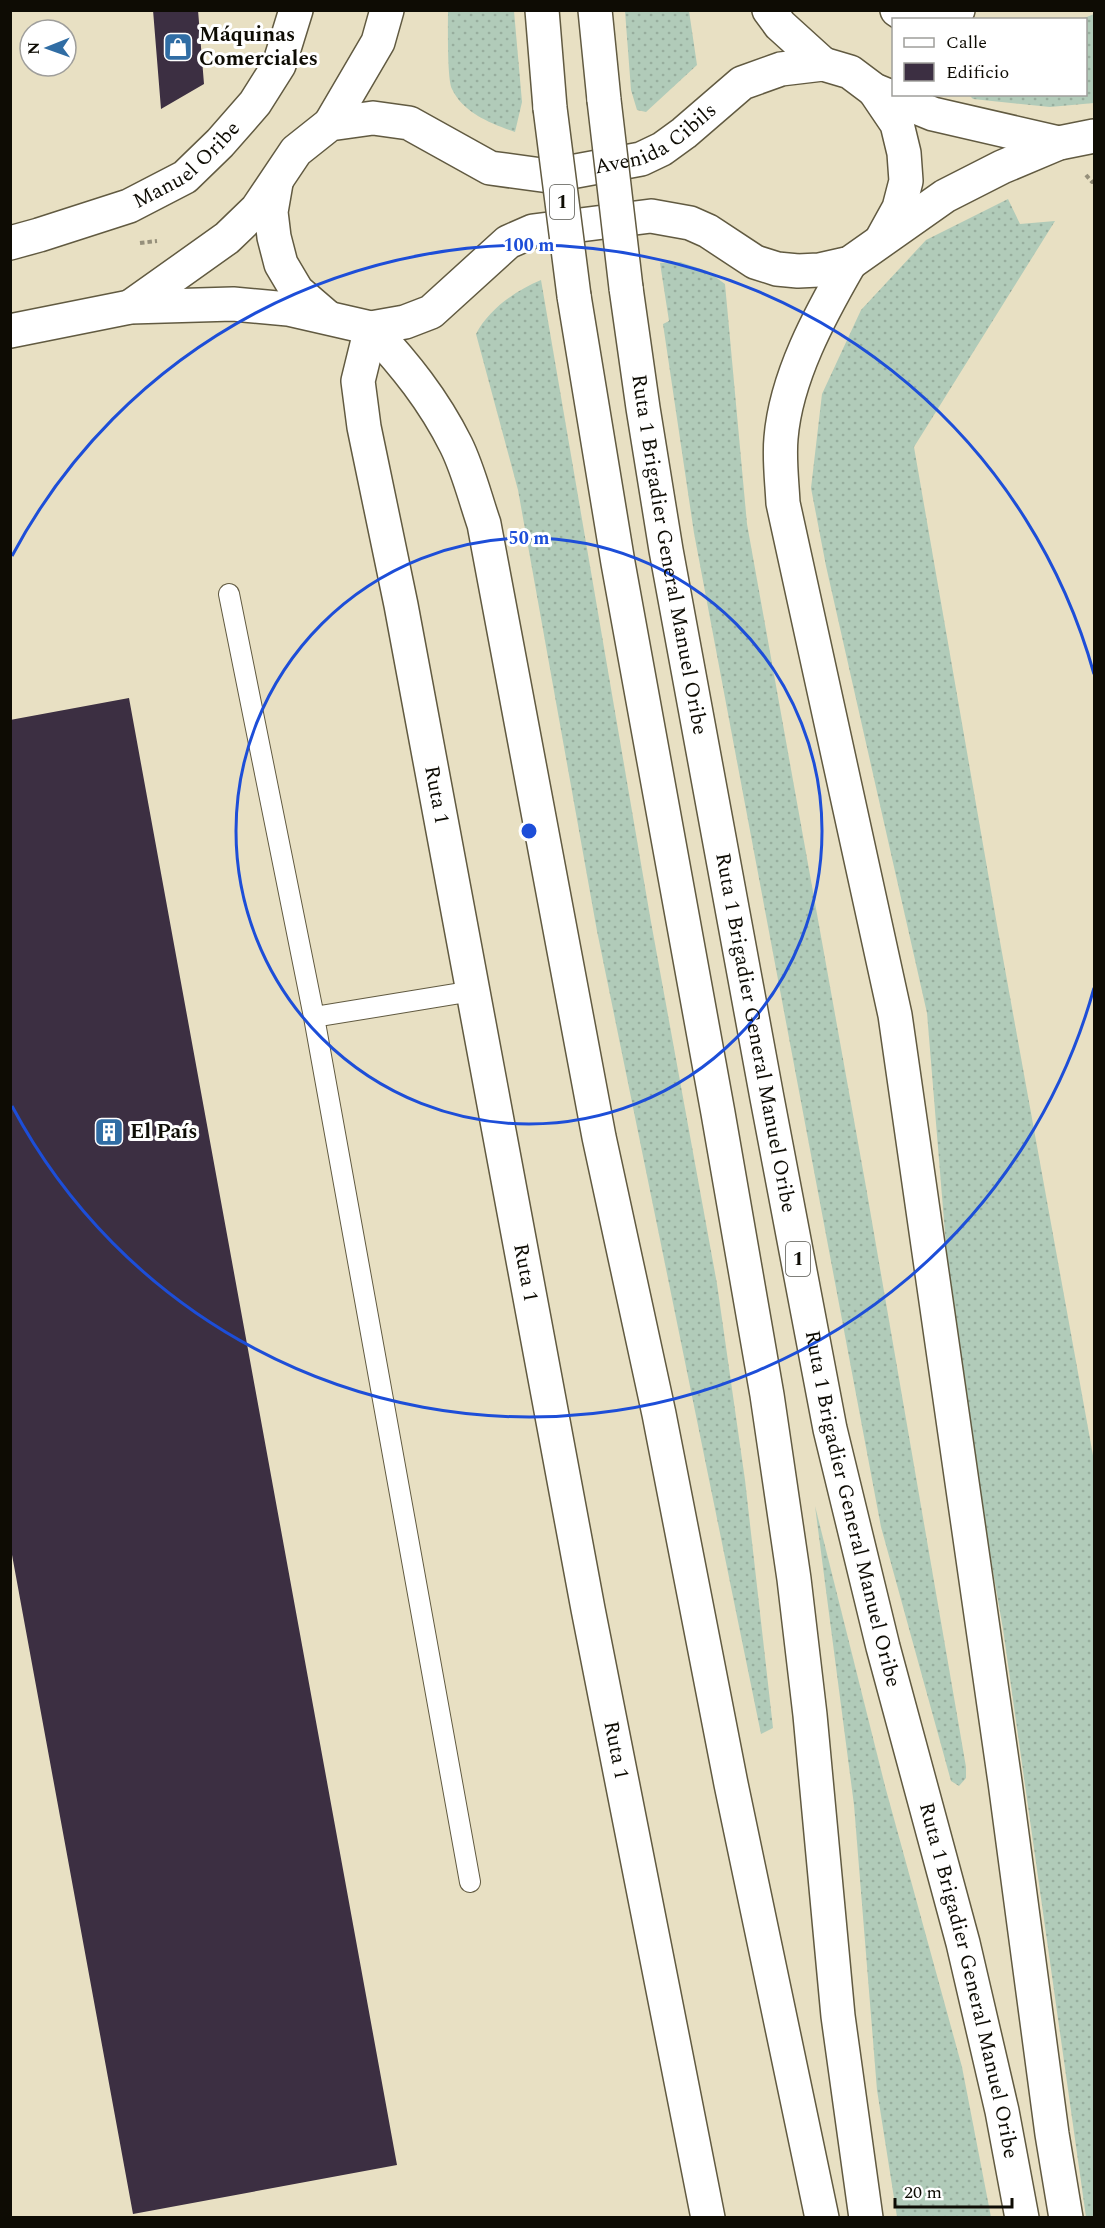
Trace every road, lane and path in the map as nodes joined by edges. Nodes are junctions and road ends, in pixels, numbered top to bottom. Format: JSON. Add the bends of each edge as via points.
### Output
{"nodes":[{"id":1,"x":296,"y":10,"type":"edge"},
{"id":2,"x":387,"y":10,"type":"edge"},
{"id":3,"x":542,"y":10,"type":"edge"},
{"id":4,"x":595,"y":10,"type":"edge"},
{"id":5,"x":770,"y":10,"type":"edge"},
{"id":6,"x":958,"y":10,"type":"edge"},
{"id":7,"x":940,"y":18,"type":"edge"},
{"id":8,"x":823,"y":64,"type":"junction"},
{"id":9,"x":874,"y":90,"type":"junction"},
{"id":10,"x":330,"y":124,"type":"junction"},
{"id":11,"x":1095,"y":136,"type":"edge"},
{"id":12,"x":1059,"y":143,"type":"junction"},
{"id":13,"x":277,"y":178,"type":"junction"},
{"id":14,"x":882,"y":239,"type":"junction"},
{"id":15,"x":10,"y":243,"type":"edge"},
{"id":16,"x":850,"y":263,"type":"junction"},
{"id":17,"x":130,"y":307,"type":"junction"},
{"id":18,"x":327,"y":317,"type":"junction"},
{"id":19,"x":371,"y":328,"type":"junction"},
{"id":20,"x":10,"y":331,"type":"edge"},
{"id":21,"x":229,"y":594,"type":"dead end"},
{"id":22,"x":473,"y":991,"type":"junction"},
{"id":23,"x":314,"y":1017,"type":"junction"},
{"id":24,"x":470,"y":1882,"type":"dead end"},
{"id":25,"x":708,"y":2217,"type":"edge"},
{"id":26,"x":822,"y":2217,"type":"edge"},
{"id":27,"x":866,"y":2217,"type":"edge"},
{"id":28,"x":1022,"y":2217,"type":"edge"},
{"id":29,"x":1066,"y":2217,"type":"edge"}],
"edges":[{"from":1,"to":15,"type":"main road","name":"Manuel Oribe","via":[[279,65],[255,103],[184,177],[129,206]]},
{"from":2,"to":10,"type":"main road","via":[[378,42]]},
{"from":3,"to":27,"type":"main road","number":"1","bridge":true,"via":[[574,296],[767,1395],[795,1590],[838,2016]]},
{"from":4,"to":28,"type":"main road","name":"Ruta 1 Brigadier General Manuel Oribe","number":"1","bridge":true,"via":[[626,288],[666,550],[830,1429],[965,1954]]},
{"from":5,"to":8,"type":"main road","via":[[780,25]]},
{"from":6,"to":7,"type":"main road"},
{"from":8,"to":9,"type":"main road","name":"Avenida Cibils","via":[[850,72]]},
{"from":8,"to":10,"type":"main road","name":"Avenida Cibils","via":[[781,69],[742,83],[684,133],[641,159],[549,176],[490,168],[409,123],[373,118]]},
{"from":9,"to":12,"type":"main road","name":"Avenida Cibils","via":[[933,114]]},
{"from":9,"to":14,"type":"main road","via":[[897,123],[906,181],[899,208]]},
{"from":10,"to":13,"type":"main road","name":"Avenida Cibils","via":[[296,151]]},
{"from":11,"to":12,"type":"main road","name":"Avenida Cibils"},
{"from":12,"to":14,"type":"main road","name":"Avenida Cibils","via":[[945,196]]},
{"from":13,"to":17,"type":"main road","name":"Avenida Cibils","via":[[257,209],[227,238]]},
{"from":13,"to":18,"type":"main road","via":[[271,212],[281,264],[297,291]]},
{"from":14,"to":16,"type":"main road","name":"Avenida Cibils"},
{"from":16,"to":19,"type":"main road","name":"Avenida Cibils","via":[[798,272],[777,269],[755,262],[690,223],[651,216],[533,231],[508,242],[431,312]]},
{"from":16,"to":29,"type":"main road","via":[[820,315],[790,392],[780,439],[783,503],[895,1016]]},
{"from":17,"to":18,"type":"main road","name":"Avenida Cibils","via":[[233,304]]},
{"from":17,"to":20,"type":"main road","name":"Avenida Cibils"},
{"from":18,"to":19,"type":"main road","name":"Avenida Cibils"},
{"from":19,"to":22,"type":"main road","name":"Ruta 1","via":[[358,381],[364,427]]},
{"from":19,"to":26,"type":"main road","via":[[410,370],[442,420],[456,446],[484,524],[599,1137]]},
{"from":21,"to":23,"type":"lane"},
{"from":22,"to":23,"type":"lane"},
{"from":22,"to":25,"type":"main road","name":"Ruta 1","via":[[586,1597]]},
{"from":23,"to":24,"type":"lane"}]}
